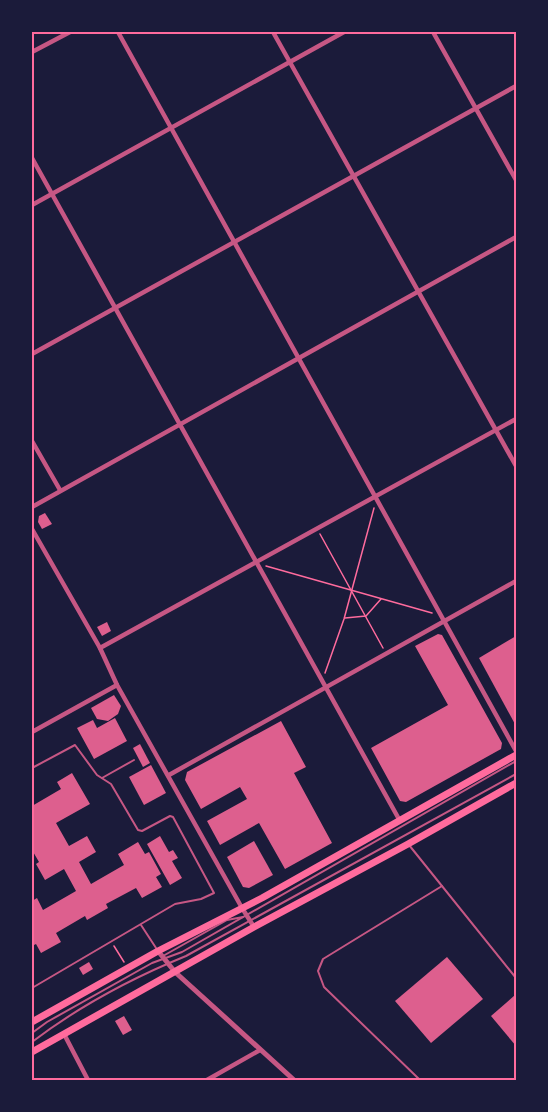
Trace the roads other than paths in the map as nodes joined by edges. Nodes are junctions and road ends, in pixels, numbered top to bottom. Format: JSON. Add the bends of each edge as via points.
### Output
{"nodes":[{"id":1,"x":70,"y":32,"type":"edge"},
{"id":2,"x":118,"y":32,"type":"edge"},
{"id":3,"x":273,"y":32,"type":"edge"},
{"id":4,"x":344,"y":32,"type":"edge"},
{"id":5,"x":433,"y":32,"type":"edge"},
{"id":6,"x":32,"y":52,"type":"edge"},
{"id":7,"x":290,"y":62,"type":"junction"},
{"id":8,"x":516,"y":87,"type":"edge"},
{"id":9,"x":477,"y":109,"type":"junction"},
{"id":10,"x":172,"y":126,"type":"junction"},
{"id":11,"x":32,"y":158,"type":"edge"},
{"id":12,"x":355,"y":175,"type":"junction"},
{"id":13,"x":516,"y":180,"type":"edge"},
{"id":14,"x":52,"y":194,"type":"junction"},
{"id":15,"x":32,"y":205,"type":"edge"},
{"id":16,"x":516,"y":237,"type":"edge"},
{"id":17,"x":235,"y":242,"type":"junction"},
{"id":18,"x":419,"y":292,"type":"junction"},
{"id":19,"x":114,"y":307,"type":"junction"},
{"id":20,"x":32,"y":354,"type":"edge"},
{"id":21,"x":300,"y":359,"type":"junction"},
{"id":22,"x":516,"y":419,"type":"edge"},
{"id":23,"x":179,"y":425,"type":"junction"},
{"id":24,"x":497,"y":430,"type":"junction"},
{"id":25,"x":32,"y":441,"type":"edge"},
{"id":26,"x":516,"y":466,"type":"edge"},
{"id":27,"x":60,"y":490,"type":"junction"},
{"id":28,"x":376,"y":497,"type":"junction"},
{"id":29,"x":32,"y":507,"type":"edge"},
{"id":30,"x":32,"y":529,"type":"edge"},
{"id":31,"x":256,"y":563,"type":"junction"},
{"id":32,"x":516,"y":581,"type":"edge"},
{"id":33,"x":444,"y":617,"type":"junction"},
{"id":34,"x":100,"y":648,"type":"junction"},
{"id":35,"x":117,"y":685,"type":"junction"},
{"id":36,"x":323,"y":685,"type":"junction"},
{"id":37,"x":32,"y":732,"type":"edge"},
{"id":38,"x":516,"y":753,"type":"edge"},
{"id":39,"x":134,"y":760,"type":"dead end"},
{"id":40,"x":516,"y":761,"type":"edge"},
{"id":41,"x":32,"y":768,"type":"edge"},
{"id":42,"x":516,"y":774,"type":"edge"},
{"id":43,"x":169,"y":775,"type":"junction"},
{"id":44,"x":102,"y":778,"type":"junction"},
{"id":45,"x":516,"y":783,"type":"edge"},
{"id":46,"x":400,"y":821,"type":"junction"},
{"id":47,"x":408,"y":844,"type":"junction"},
{"id":48,"x":442,"y":886,"type":"junction"},
{"id":49,"x":242,"y":908,"type":"junction"},
{"id":50,"x":246,"y":916,"type":"junction"},
{"id":51,"x":252,"y":924,"type":"junction"},
{"id":52,"x":141,"y":925,"type":"junction"},
{"id":53,"x":163,"y":958,"type":"junction"},
{"id":54,"x":175,"y":972,"type":"junction"},
{"id":55,"x":516,"y":978,"type":"edge"},
{"id":56,"x":32,"y":988,"type":"edge"},
{"id":57,"x":32,"y":1022,"type":"edge"},
{"id":58,"x":32,"y":1033,"type":"edge"},
{"id":59,"x":64,"y":1034,"type":"junction"},
{"id":60,"x":32,"y":1042,"type":"edge"},
{"id":61,"x":260,"y":1050,"type":"junction"},
{"id":62,"x":32,"y":1052,"type":"edge"},
{"id":63,"x":88,"y":1080,"type":"edge"},
{"id":64,"x":207,"y":1080,"type":"edge"},
{"id":65,"x":294,"y":1080,"type":"edge"},
{"id":66,"x":420,"y":1080,"type":"edge"}],
"edges":[{"from":1,"to":6,"type":"street"},
{"from":2,"to":10,"type":"street"},
{"from":3,"to":7,"type":"street"},
{"from":4,"to":7,"type":"street"},
{"from":5,"to":9,"type":"street"},
{"from":7,"to":10,"type":"street"},
{"from":7,"to":12,"type":"street"},
{"from":8,"to":9,"type":"street"},
{"from":9,"to":12,"type":"street"},
{"from":9,"to":13,"type":"street"},
{"from":10,"to":14,"type":"street"},
{"from":10,"to":17,"type":"street"},
{"from":11,"to":14,"type":"street"},
{"from":12,"to":17,"type":"street"},
{"from":12,"to":18,"type":"street"},
{"from":14,"to":15,"type":"street"},
{"from":14,"to":19,"type":"street"},
{"from":16,"to":18,"type":"street"},
{"from":17,"to":19,"type":"street"},
{"from":17,"to":21,"type":"street"},
{"from":18,"to":21,"type":"street"},
{"from":18,"to":24,"type":"street"},
{"from":19,"to":20,"type":"street"},
{"from":19,"to":23,"type":"street"},
{"from":21,"to":23,"type":"street"},
{"from":21,"to":28,"type":"street"},
{"from":22,"to":24,"type":"street"},
{"from":23,"to":27,"type":"street"},
{"from":23,"to":31,"type":"street"},
{"from":24,"to":26,"type":"street"},
{"from":24,"to":28,"type":"street"},
{"from":25,"to":27,"type":"street"},
{"from":27,"to":29,"type":"street"},
{"from":28,"to":31,"type":"street"},
{"from":28,"to":33,"type":"street"},
{"from":30,"to":34,"type":"street"},
{"from":31,"to":34,"type":"street"},
{"from":31,"to":36,"type":"street"},
{"from":32,"to":33,"type":"street"},
{"from":33,"to":36,"type":"street"},
{"from":33,"to":38,"type":"street"},
{"from":34,"to":35,"type":"street"},
{"from":35,"to":37,"type":"street"},
{"from":35,"to":43,"type":"street"},
{"from":36,"to":43,"type":"street"},
{"from":36,"to":46,"type":"street"},
{"from":38,"to":46,"type":"main road"},
{"from":39,"to":44,"type":"lane"},
{"from":40,"to":50,"type":"lane"},
{"from":41,"to":44,"type":"lane","via":[[75,745]]},
{"from":42,"to":51,"type":"lane"},
{"from":43,"to":49,"type":"street"},
{"from":44,"to":52,"type":"lane","via":[[111,784],[138,830],[173,817],[214,891],[201,899],[175,904]]},
{"from":45,"to":47,"type":"main road"},
{"from":46,"to":49,"type":"main road"},
{"from":47,"to":48,"type":"lane"},
{"from":47,"to":51,"type":"main road"},
{"from":48,"to":55,"type":"lane"},
{"from":48,"to":66,"type":"lane","via":[[323,959],[318,971],[324,987]]},
{"from":49,"to":50,"type":"street"},
{"from":49,"to":53,"type":"main road"},
{"from":50,"to":51,"type":"street"},
{"from":50,"to":53,"type":"lane","via":[[182,952]]},
{"from":50,"to":53,"type":"lane","via":[[227,920]]},
{"from":51,"to":53,"type":"lane","via":[[186,956]]},
{"from":51,"to":54,"type":"main road"},
{"from":52,"to":53,"type":"lane"},
{"from":52,"to":56,"type":"lane"},
{"from":53,"to":54,"type":"street"},
{"from":53,"to":57,"type":"main road","via":[[128,969]]},
{"from":53,"to":58,"type":"lane"},
{"from":53,"to":60,"type":"lane","via":[[147,972]]},
{"from":54,"to":59,"type":"main road"},
{"from":54,"to":61,"type":"street"},
{"from":59,"to":62,"type":"main road"},
{"from":59,"to":63,"type":"street"},
{"from":61,"to":64,"type":"street"},
{"from":61,"to":65,"type":"street"}]}
